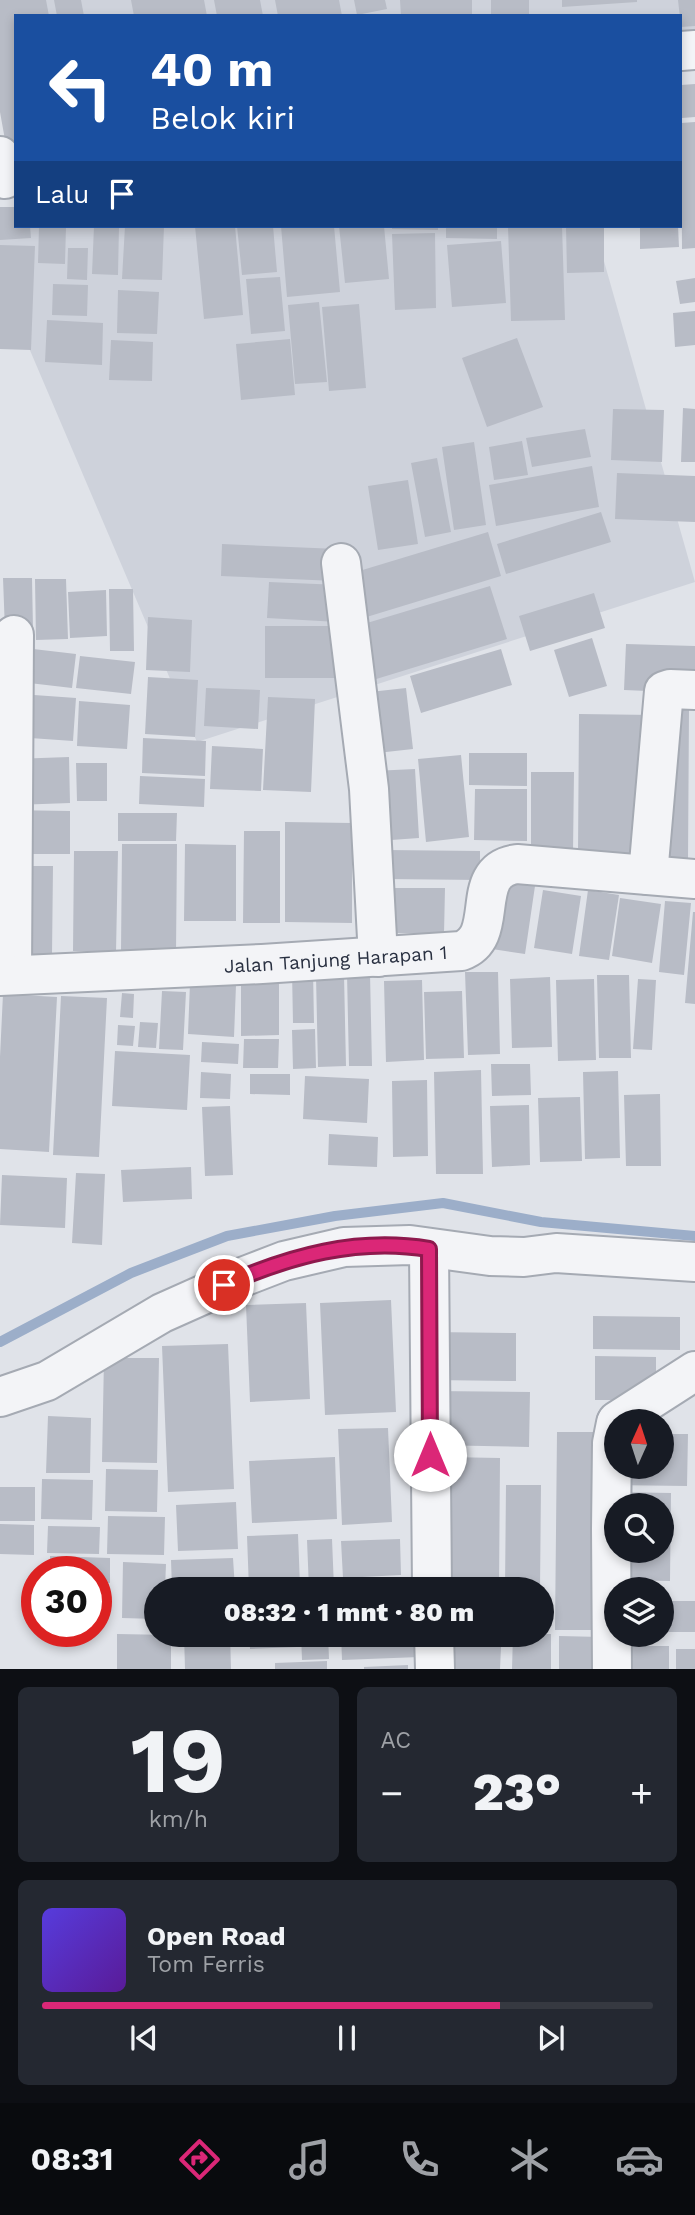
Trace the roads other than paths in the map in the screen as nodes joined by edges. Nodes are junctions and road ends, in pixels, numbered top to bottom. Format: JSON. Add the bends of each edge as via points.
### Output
{"nodes":[{"id":1,"x":341,"y":563,"type":"dead end"},
{"id":2,"x":14,"y":635,"type":"dead end"},
{"id":3,"x":695,"y":690,"type":"edge"},
{"id":4,"x":648,"y":875,"type":"junction"},
{"id":5,"x":695,"y":879,"type":"edge"},
{"id":6,"x":377,"y":957,"type":"junction"},
{"id":7,"x":6,"y":976,"type":"edge"},
{"id":8,"x":429,"y":1249,"type":"junction"},
{"id":9,"x":695,"y":1262,"type":"edge"},
{"id":10,"x":695,"y":1371,"type":"edge"},
{"id":11,"x":0,"y":1397,"type":"edge"},
{"id":12,"x":637,"y":1409,"type":"edge"},
{"id":13,"x":611,"y":1479,"type":"edge"},
{"id":14,"x":432,"y":1577,"type":"edge"},
{"id":15,"x":434,"y":1647,"type":"edge"},
{"id":16,"x":435,"y":1669,"type":"edge"},
{"id":17,"x":612,"y":1669,"type":"edge"}],
"edges":[{"from":1,"to":6,"type":"street","via":[[369,789]]},
{"from":2,"to":7,"type":"street"},
{"from":3,"to":4,"type":"street","via":[[664,691]]},
{"from":4,"to":5,"type":"street","name":"Jalan Tanjung Harapan 1"},
{"from":4,"to":6,"type":"street","name":"Jalan Tanjung Harapan 1","via":[[503,866],[490,884],[478,938],[467,948]]},
{"from":6,"to":7,"type":"street","name":"Jalan Tanjung Harapan 1"},
{"from":8,"to":9,"type":"street"},
{"from":8,"to":11,"type":"street","via":[[410,1245],[344,1247],[284,1261],[162,1313],[47,1381]]},
{"from":8,"to":14,"type":"street"},
{"from":10,"to":12,"type":"street"},
{"from":13,"to":17,"type":"street"},
{"from":15,"to":16,"type":"street"}]}
